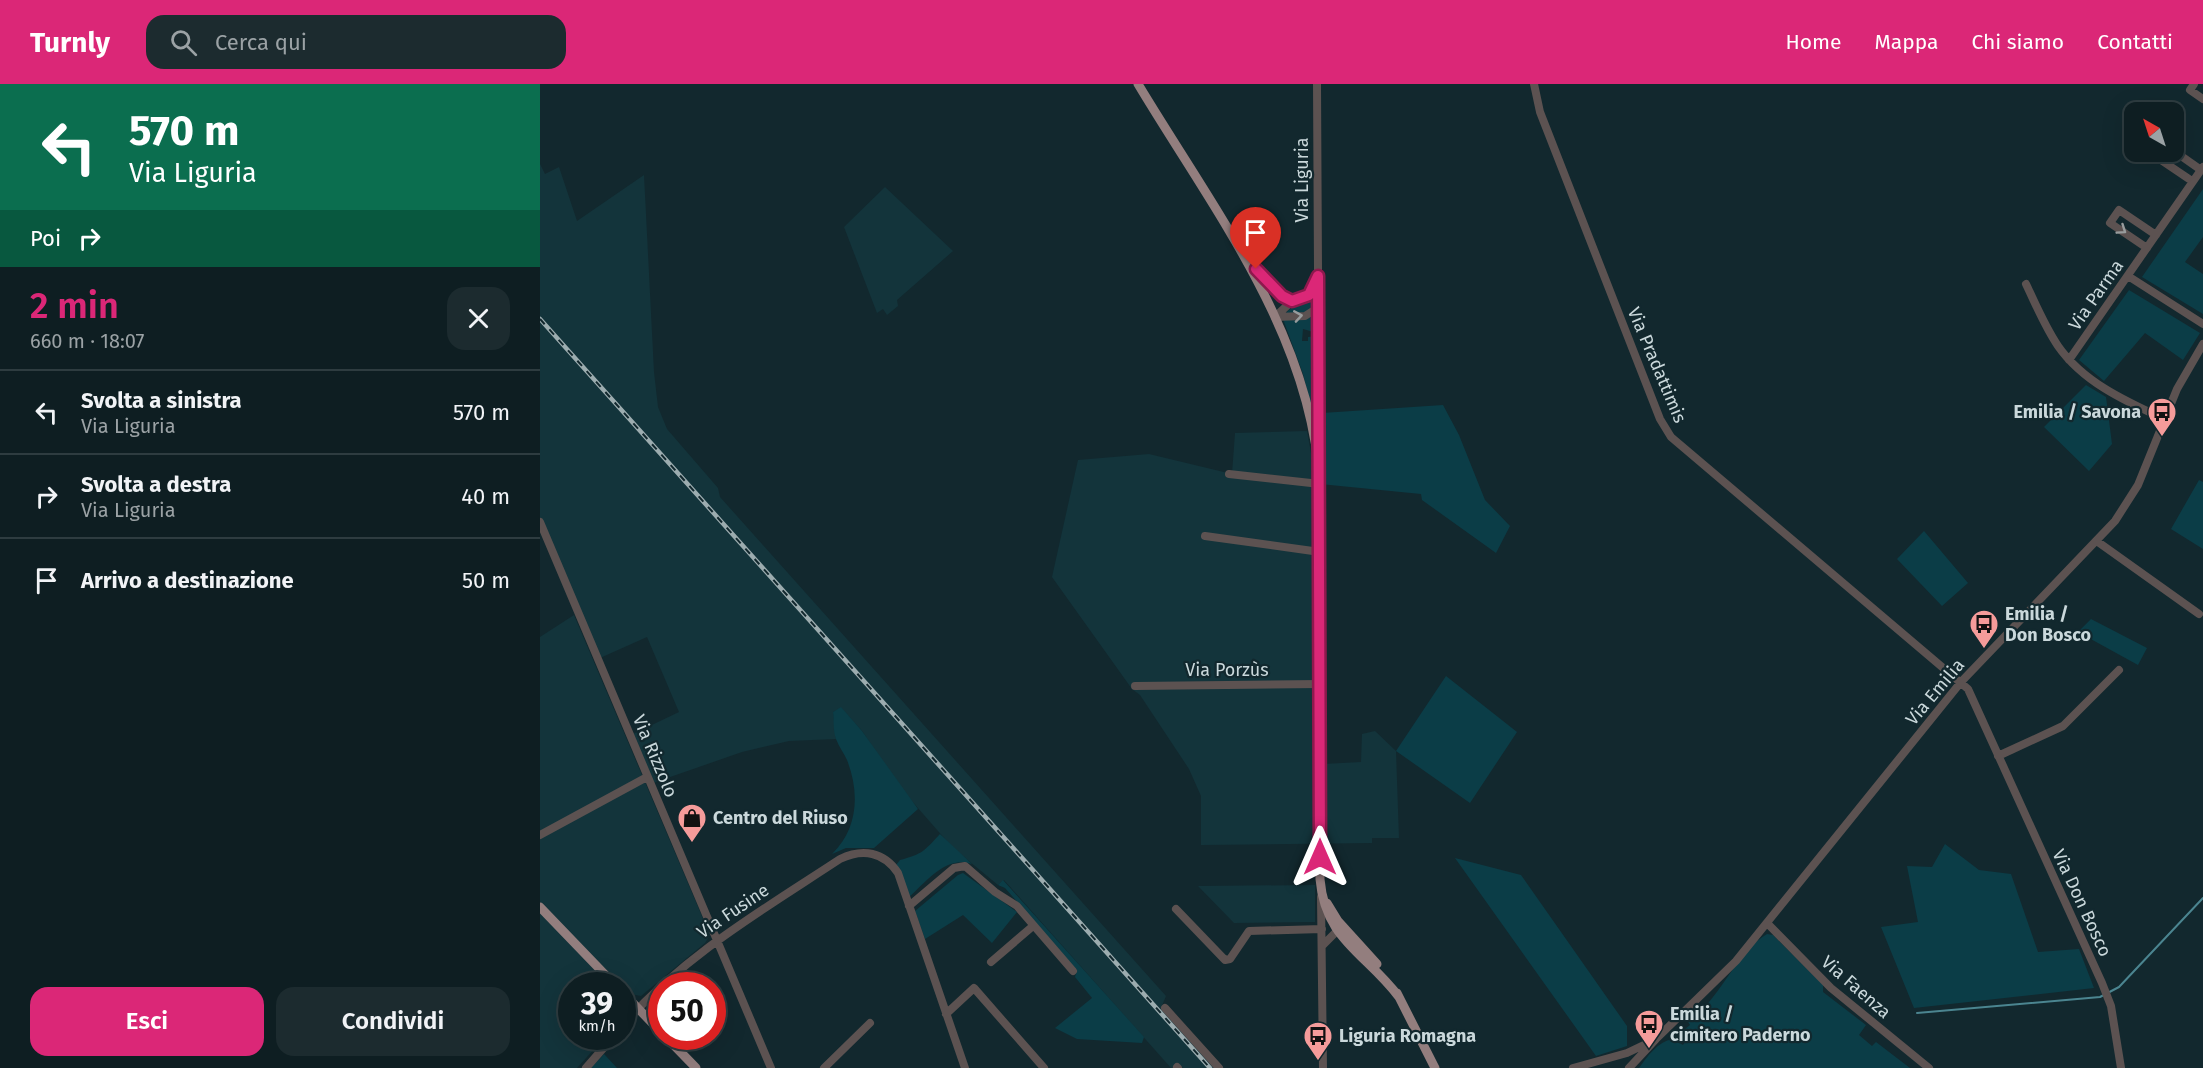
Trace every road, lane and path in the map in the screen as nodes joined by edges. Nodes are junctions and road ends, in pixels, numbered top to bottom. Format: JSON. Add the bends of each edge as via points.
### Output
{"nodes":[{"id":1,"x":1138,"y":84,"type":"edge"},
{"id":2,"x":1317,"y":84,"type":"edge"},
{"id":3,"x":1534,"y":84,"type":"edge"},
{"id":4,"x":2194,"y":84,"type":"edge"},
{"id":5,"x":2203,"y":99,"type":"edge"},
{"id":6,"x":2184,"y":157,"type":"edge"},
{"id":7,"x":2164,"y":162,"type":"edge"},
{"id":8,"x":2202,"y":168,"type":"edge"},
{"id":9,"x":2192,"y":181,"type":"junction"},
{"id":10,"x":2156,"y":235,"type":"junction"},
{"id":11,"x":2147,"y":248,"type":"junction"},
{"id":12,"x":1244,"y":257,"type":"junction"},
{"id":13,"x":1318,"y":276,"type":"junction"},
{"id":14,"x":2128,"y":276,"type":"junction"},
{"id":15,"x":2026,"y":284,"type":"dead end"},
{"id":16,"x":1292,"y":301,"type":"junction"},
{"id":17,"x":1319,"y":308,"type":"junction"},
{"id":18,"x":1275,"y":317,"type":"junction"},
{"id":19,"x":2203,"y":324,"type":"edge"},
{"id":20,"x":2203,"y":344,"type":"edge"},
{"id":21,"x":2069,"y":360,"type":"junction"},
{"id":22,"x":2164,"y":419,"type":"junction"},
{"id":23,"x":1319,"y":468,"type":"junction"},
{"id":24,"x":1229,"y":474,"type":"dead end"},
{"id":25,"x":1320,"y":484,"type":"junction"},
{"id":26,"x":540,"y":522,"type":"edge"},
{"id":27,"x":1205,"y":536,"type":"dead end"},
{"id":28,"x":2098,"y":542,"type":"junction"},
{"id":29,"x":1320,"y":552,"type":"junction"},
{"id":30,"x":2199,"y":614,"type":"dead end"},
{"id":31,"x":2120,"y":670,"type":"dead end"},
{"id":32,"x":1960,"y":682,"type":"junction"},
{"id":33,"x":1320,"y":684,"type":"junction"},
{"id":34,"x":1135,"y":686,"type":"dead end"},
{"id":35,"x":1998,"y":756,"type":"junction"},
{"id":36,"x":647,"y":777,"type":"junction"},
{"id":37,"x":540,"y":835,"type":"edge"},
{"id":38,"x":540,"y":906,"type":"edge"},
{"id":39,"x":909,"y":906,"type":"junction"},
{"id":40,"x":1176,"y":909,"type":"dead end"},
{"id":41,"x":1331,"y":920,"type":"junction"},
{"id":42,"x":1768,"y":924,"type":"junction"},
{"id":43,"x":1033,"y":926,"type":"junction"},
{"id":44,"x":1322,"y":929,"type":"junction"},
{"id":45,"x":716,"y":940,"type":"junction"},
{"id":46,"x":1322,"y":946,"type":"junction"},
{"id":47,"x":992,"y":962,"type":"dead end"},
{"id":48,"x":1073,"y":971,"type":"dead end"},
{"id":49,"x":603,"y":972,"type":"edge"},
{"id":50,"x":1165,"y":1008,"type":"dead end"},
{"id":51,"x":638,"y":1009,"type":"joint"},
{"id":52,"x":946,"y":1014,"type":"junction"},
{"id":53,"x":648,"y":1019,"type":"edge"},
{"id":54,"x":870,"y":1023,"type":"dead end"},
{"id":55,"x":1656,"y":1039,"type":"junction"},
{"id":56,"x":602,"y":1050,"type":"edge"},
{"id":57,"x":679,"y":1050,"type":"edge"},
{"id":58,"x":1645,"y":1050,"type":"junction"},
{"id":59,"x":1627,"y":1053,"type":"junction"},
{"id":60,"x":586,"y":1068,"type":"edge"},
{"id":61,"x":696,"y":1068,"type":"edge"},
{"id":62,"x":771,"y":1068,"type":"edge"},
{"id":63,"x":824,"y":1068,"type":"edge"},
{"id":64,"x":965,"y":1068,"type":"edge"},
{"id":65,"x":1044,"y":1068,"type":"edge"},
{"id":66,"x":1219,"y":1068,"type":"edge"},
{"id":67,"x":1323,"y":1068,"type":"edge"},
{"id":68,"x":1436,"y":1068,"type":"edge"},
{"id":69,"x":1573,"y":1068,"type":"edge"},
{"id":70,"x":1629,"y":1068,"type":"edge"},
{"id":71,"x":1929,"y":1068,"type":"edge"},
{"id":72,"x":2121,"y":1068,"type":"edge"}],
"edges":[{"from":1,"to":12,"type":"main road"},
{"from":2,"to":13,"type":"street","name":"Via Liguria"},
{"from":3,"to":32,"type":"street","name":"Via Pradattimis","via":[[1540,112],[1647,390],[1671,437]]},
{"from":4,"to":5,"type":"street","via":[[2190,90]]},
{"from":6,"to":8,"type":"street","name":"Via Parma"},
{"from":7,"to":9,"type":"street"},
{"from":8,"to":9,"type":"street","name":"Via Parma"},
{"from":9,"to":10,"type":"street","name":"Via Parma"},
{"from":10,"to":11,"type":"street","name":"Via Parma"},
{"from":10,"to":11,"type":"street","one_way":true,"via":[[2119,210],[2110,223]]},
{"from":11,"to":14,"type":"street","name":"Via Parma"},
{"from":12,"to":16,"type":"street","via":[[1282,296]]},
{"from":12,"to":18,"type":"main road"},
{"from":13,"to":16,"type":"street","via":[[1309,295]]},
{"from":13,"to":17,"type":"street","name":"Via Liguria"},
{"from":14,"to":19,"type":"street"},
{"from":14,"to":21,"type":"street","name":"Via Parma"},
{"from":15,"to":21,"type":"street","via":[[2049,331]]},
{"from":16,"to":18,"type":"street"},
{"from":18,"to":17,"type":"street","one_way":true,"via":[[1305,316]]},
{"from":17,"to":23,"type":"street","name":"Via Liguria"},
{"from":18,"to":23,"type":"main road","via":[[1296,370]]},
{"from":20,"to":22,"type":"street","name":"Via Emilia"},
{"from":21,"to":22,"type":"street","via":[[2119,398]]},
{"from":22,"to":28,"type":"street","name":"Via Emilia","via":[[2133,495]]},
{"from":23,"to":25,"type":"main road","name":"Via Liguria"},
{"from":24,"to":25,"type":"street"},
{"from":25,"to":29,"type":"main road","name":"Via Liguria"},
{"from":26,"to":36,"type":"street","name":"Via Rizzolo"},
{"from":27,"to":29,"type":"street"},
{"from":28,"to":30,"type":"street"},
{"from":28,"to":32,"type":"street","name":"Via Emilia"},
{"from":29,"to":33,"type":"main road","name":"Via Liguria"},
{"from":31,"to":35,"type":"street","via":[[2063,726]]},
{"from":32,"to":35,"type":"street","name":"Via Don Bosco","via":[[1968,689]]},
{"from":32,"to":42,"type":"street","name":"Via Emilia"},
{"from":33,"to":34,"type":"street","name":"Via Porzùs"},
{"from":33,"to":41,"type":"main road","name":"Via Liguria","via":[[1321,890]]},
{"from":35,"to":72,"type":"street","name":"Via Don Bosco","via":[[2110,1001]]},
{"from":36,"to":37,"type":"street"},
{"from":36,"to":45,"type":"street","name":"Via Rizzolo"},
{"from":38,"to":49,"type":"main road"},
{"from":39,"to":43,"type":"street","via":[[954,868],[965,866],[1017,906]]},
{"from":39,"to":45,"type":"street","name":"Via Fusine","via":[[898,873],[879,854],[862,852],[840,859]]},
{"from":39,"to":52,"type":"street"},
{"from":40,"to":44,"type":"street","via":[[1225,960],[1230,959],[1249,931]]},
{"from":41,"to":44,"type":"street"},
{"from":41,"to":46,"type":"street"},
{"from":41,"to":68,"type":"main road","via":[[1387,976]]},
{"from":42,"to":55,"type":"street","name":"Via Emilia","via":[[1724,974]]},
{"from":42,"to":71,"type":"street","name":"Via Faenza","via":[[1832,988]]},
{"from":43,"to":47,"type":"street"},
{"from":43,"to":48,"type":"street"},
{"from":44,"to":46,"type":"street"},
{"from":45,"to":51,"type":"street","name":"Via Fusine","via":[[670,976]]},
{"from":45,"to":62,"type":"street","name":"Via Rizzolo"},
{"from":46,"to":67,"type":"street"},
{"from":50,"to":66,"type":"street"},
{"from":51,"to":53,"type":"main road"},
{"from":52,"to":64,"type":"street"},
{"from":52,"to":65,"type":"street","via":[[974,988]]},
{"from":54,"to":63,"type":"street"},
{"from":55,"to":58,"type":"street","name":"Via Emilia"},
{"from":55,"to":59,"type":"street","name":"Via Emilia"},
{"from":56,"to":60,"type":"street"},
{"from":57,"to":61,"type":"main road"},
{"from":58,"to":59,"type":"street","name":"Via Emilia"},
{"from":58,"to":70,"type":"street"},
{"from":59,"to":69,"type":"street","name":"Via Emilia"}]}
